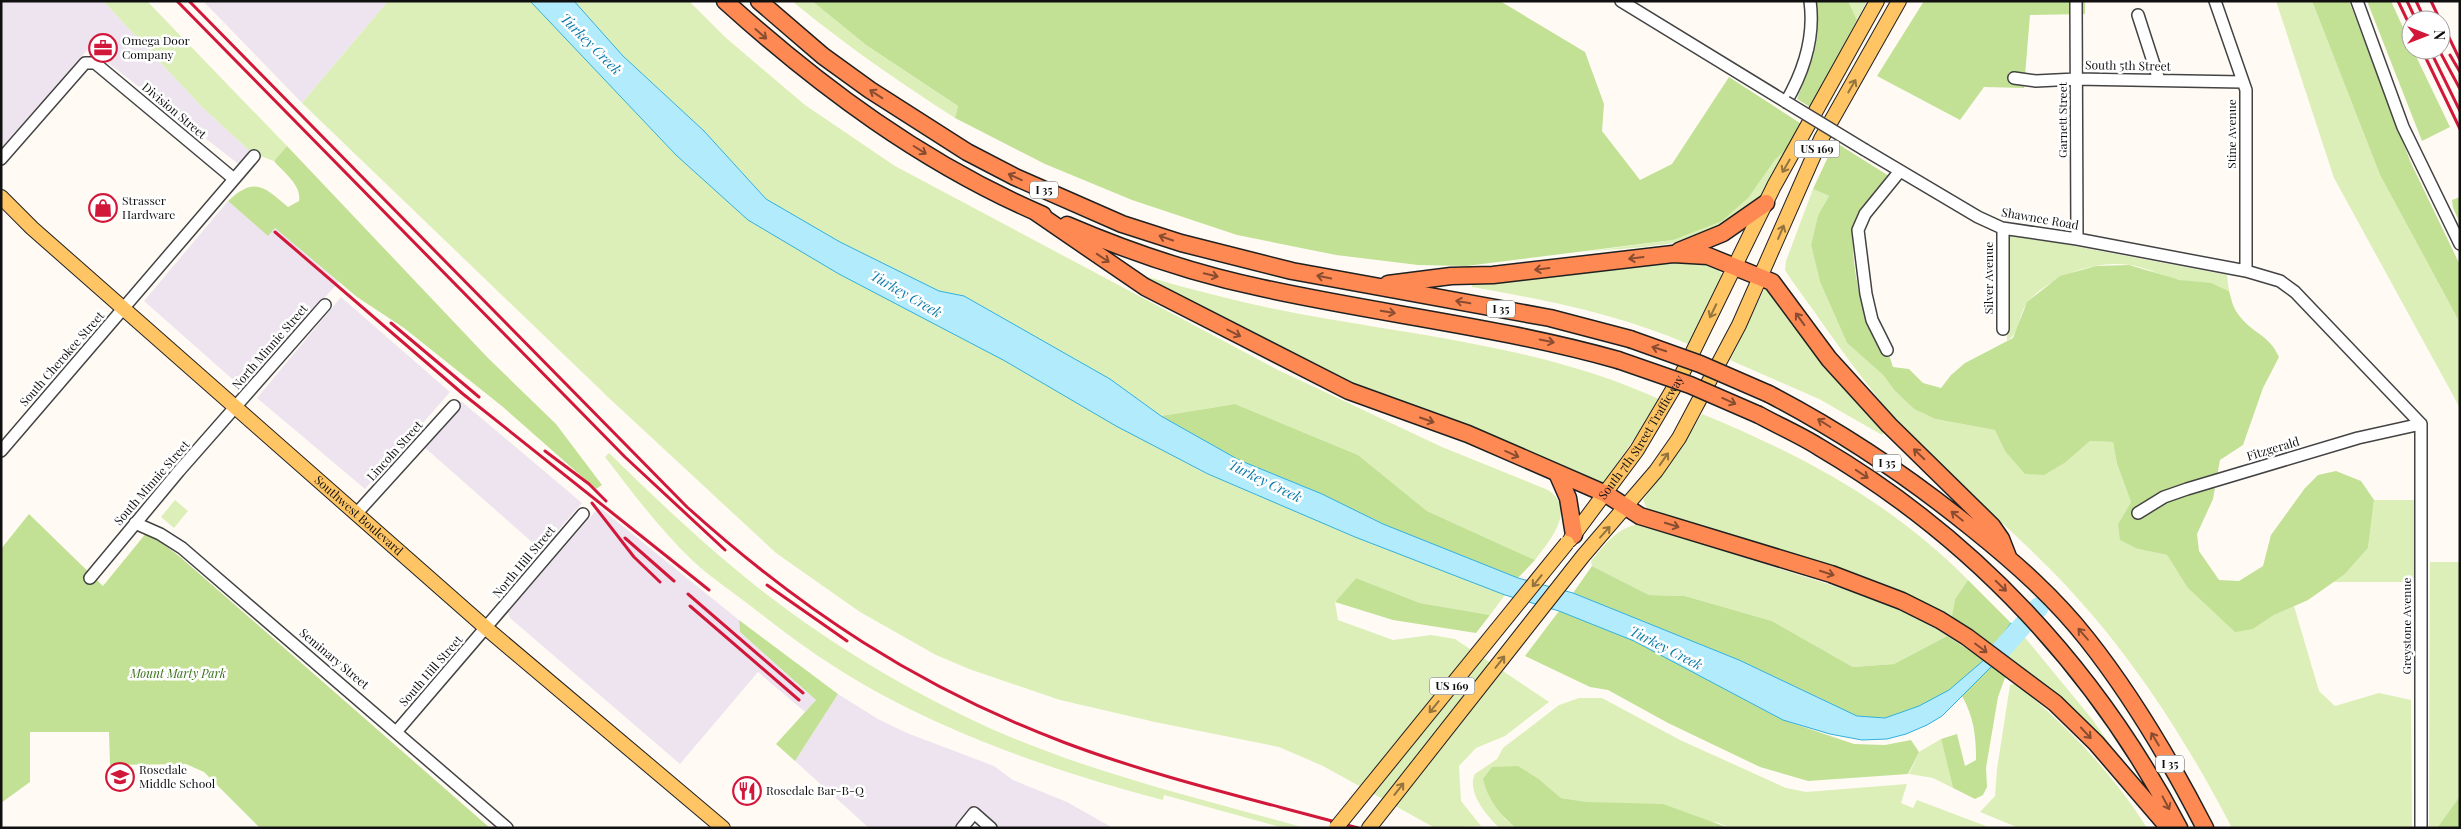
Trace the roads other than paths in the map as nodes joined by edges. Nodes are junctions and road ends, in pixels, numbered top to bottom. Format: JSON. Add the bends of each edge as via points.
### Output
{"nodes":[{"id":1,"x":725,"y":1,"type":"edge"},
{"id":2,"x":759,"y":1,"type":"edge"},
{"id":3,"x":1621,"y":1,"type":"edge"},
{"id":4,"x":1810,"y":1,"type":"edge"},
{"id":5,"x":1877,"y":1,"type":"edge"},
{"id":6,"x":1899,"y":1,"type":"edge"},
{"id":7,"x":2076,"y":1,"type":"edge"},
{"id":8,"x":2215,"y":1,"type":"edge"},
{"id":9,"x":2357,"y":1,"type":"edge"},
{"id":10,"x":2138,"y":15,"type":"dead end"},
{"id":11,"x":2014,"y":78,"type":"dead end"},
{"id":12,"x":2076,"y":79,"type":"junction"},
{"id":13,"x":2159,"y":80,"type":"junction"},
{"id":14,"x":2242,"y":82,"type":"junction"},
{"id":15,"x":1786,"y":102,"type":"junction"},
{"id":16,"x":254,"y":156,"type":"dead end"},
{"id":17,"x":1,"y":160,"type":"edge"},
{"id":18,"x":1900,"y":171,"type":"junction"},
{"id":19,"x":234,"y":179,"type":"junction"},
{"id":20,"x":1,"y":197,"type":"edge"},
{"id":21,"x":1766,"y":203,"type":"junction"},
{"id":22,"x":1034,"y":211,"type":"junction"},
{"id":23,"x":2003,"y":228,"type":"junction"},
{"id":24,"x":2077,"y":239,"type":"junction"},
{"id":25,"x":2460,"y":244,"type":"edge"},
{"id":26,"x":1673,"y":254,"type":"junction"},
{"id":27,"x":1734,"y":267,"type":"junction"},
{"id":28,"x":2246,"y":271,"type":"junction"},
{"id":29,"x":1762,"y":277,"type":"junction"},
{"id":30,"x":1372,"y":286,"type":"junction"},
{"id":31,"x":325,"y":305,"type":"dead end"},
{"id":32,"x":124,"y":308,"type":"junction"},
{"id":33,"x":2003,"y":329,"type":"dead end"},
{"id":34,"x":1887,"y":350,"type":"dead end"},
{"id":35,"x":454,"y":406,"type":"dead end"},
{"id":36,"x":236,"y":407,"type":"junction"},
{"id":37,"x":2421,"y":424,"type":"junction"},
{"id":38,"x":1,"y":451,"type":"edge"},
{"id":39,"x":1557,"y":473,"type":"junction"},
{"id":40,"x":1606,"y":494,"type":"junction"},
{"id":41,"x":1627,"y":507,"type":"junction"},
{"id":42,"x":2138,"y":513,"type":"dead end"},
{"id":43,"x":356,"y":514,"type":"junction"},
{"id":44,"x":583,"y":514,"type":"dead end"},
{"id":45,"x":135,"y":523,"type":"junction"},
{"id":46,"x":1571,"y":539,"type":"junction"},
{"id":47,"x":1998,"y":543,"type":"junction"},
{"id":48,"x":90,"y":578,"type":"dead end"},
{"id":49,"x":486,"y":628,"type":"junction"},
{"id":50,"x":397,"y":731,"type":"junction"},
{"id":51,"x":506,"y":828,"type":"edge"},
{"id":52,"x":723,"y":828,"type":"edge"},
{"id":53,"x":962,"y":828,"type":"edge"},
{"id":54,"x":991,"y":828,"type":"edge"},
{"id":55,"x":1336,"y":828,"type":"edge"},
{"id":56,"x":1369,"y":828,"type":"edge"},
{"id":57,"x":2169,"y":828,"type":"edge"},
{"id":58,"x":2179,"y":828,"type":"edge"},
{"id":59,"x":2205,"y":828,"type":"edge"},
{"id":60,"x":2420,"y":828,"type":"edge"}],
"edges":[{"from":1,"to":22,"type":"highway","number":"I 35","one_way":true,"via":[[806,72],[862,113],[951,169]]},
{"from":30,"to":2,"type":"highway","number":"I 35","one_way":true,"via":[[1292,271],[1181,243],[1122,224],[1015,177],[967,152],[870,90],[823,56]]},
{"from":3,"to":15,"type":"street","name":"Shawnee Road"},
{"from":4,"to":15,"type":"street","via":[[1812,19],[1807,56],[1799,80]]},
{"from":5,"to":21,"type":"main road","name":"South 7th Street Trafficway","number":"US 169","one_way":true},
{"from":29,"to":6,"type":"main road","name":"South 7th Street Trafficway","number":"US 169","one_way":true,"via":[[1822,139]]},
{"from":7,"to":12,"type":"street","name":"Garnett Street"},
{"from":8,"to":14,"type":"street","name":"Stine Avenue"},
{"from":9,"to":25,"type":"street","via":[[2403,127]]},
{"from":10,"to":13,"type":"street"},
{"from":11,"to":12,"type":"street","name":"South 5th Street","via":[[2036,81]]},
{"from":12,"to":13,"type":"street","name":"South 5th Street"},
{"from":12,"to":24,"type":"street","name":"Garnett Street"},
{"from":13,"to":14,"type":"street","name":"South 5th Street"},
{"from":14,"to":28,"type":"street","name":"Stine Avenue","via":[[2246,90]]},
{"from":15,"to":18,"type":"street","name":"Shawnee Road","bridge":true},
{"from":16,"to":19,"type":"street","name":"South Cherokee Street"},
{"from":17,"to":19,"type":"street","name":"Division Street","via":[[85,63],[95,63]]},
{"from":18,"to":23,"type":"street","name":"Shawnee Road"},
{"from":18,"to":34,"type":"street","via":[[1865,214],[1858,230],[1861,271],[1872,320]]},
{"from":19,"to":32,"type":"street","name":"South Cherokee Street"},
{"from":20,"to":32,"type":"main road","name":"Southwest Boulevard"},
{"from":21,"to":26,"type":"highway","via":[[1723,233]]},
{"from":21,"to":27,"type":"main road","name":"South 7th Street Trafficway","number":"US 169"},
{"from":22,"to":39,"type":"highway","one_way":true,"via":[[1145,287],[1306,370],[1376,402],[1468,434]]},
{"from":22,"to":58,"type":"highway","number":"I 35","one_way":true,"bridge":true,"via":[[1153,258],[1243,284],[1508,333],[1618,360],[1690,385],[1819,446],[1902,502],[1965,553],[2041,628],[2113,716],[2136,750]]},
{"from":23,"to":24,"type":"street","name":"Shawnee Road"},
{"from":23,"to":33,"type":"street","name":"Silver Avenue"},
{"from":24,"to":28,"type":"street","name":"Shawnee Road"},
{"from":26,"to":27,"type":"highway","via":[[1708,256]]},
{"from":26,"to":30,"type":"highway","one_way":true},
{"from":27,"to":29,"type":"highway"},
{"from":27,"to":40,"type":"main road","name":"South 7th Street Trafficway","number":"US 169","one_way":true,"via":[[1682,374],[1638,450]]},
{"from":28,"to":37,"type":"street","name":"Shawnee Road","via":[[2280,281],[2296,292]]},
{"from":41,"to":29,"type":"main road","name":"South 7th Street Trafficway","number":"US 169","one_way":true,"via":[[1679,438]]},
{"from":47,"to":29,"type":"highway","one_way":true,"via":[[1992,526],[1882,418],[1829,359],[1772,282]]},
{"from":47,"to":30,"type":"highway","number":"I 35","one_way":true,"bridge":true,"via":[[1889,464],[1816,418],[1692,361],[1630,339],[1550,318]]},
{"from":31,"to":36,"type":"street","name":"North Minnie Street"},
{"from":32,"to":36,"type":"main road","name":"Southwest Boulevard"},
{"from":32,"to":38,"type":"street","name":"South Cherokee Street"},
{"from":35,"to":43,"type":"street","name":"Lincoln Street"},
{"from":36,"to":43,"type":"main road","name":"Southwest Boulevard"},
{"from":36,"to":45,"type":"street","name":"South Minnie Street"},
{"from":37,"to":42,"type":"street","name":"Fitzgerald","via":[[2358,438],[2164,497]]},
{"from":37,"to":60,"type":"street","name":"Greystone Avenue"},
{"from":39,"to":40,"type":"highway"},
{"from":39,"to":46,"type":"highway","via":[[1568,498]]},
{"from":40,"to":41,"type":"highway"},
{"from":40,"to":46,"type":"main road","name":"South 7th Street Trafficway","number":"US 169"},
{"from":56,"to":41,"type":"main road","name":"South 7th Street Trafficway","number":"US 169","one_way":true,"via":[[1583,556]]},
{"from":41,"to":57,"type":"highway","one_way":true,"via":[[1640,516],[1862,585],[1940,620],[2056,703],[2096,743]]},
{"from":43,"to":49,"type":"main road","name":"Southwest Boulevard"},
{"from":44,"to":49,"type":"street","name":"North Hill Street"},
{"from":45,"to":48,"type":"street","name":"South Minnie Street"},
{"from":45,"to":50,"type":"street","name":"Seminary Street","via":[[182,548]]},
{"from":46,"to":55,"type":"main road","name":"South 7th Street Trafficway","number":"US 169","one_way":true,"bridge":true},
{"from":59,"to":47,"type":"highway","number":"I 35","one_way":true,"via":[[2155,738],[2086,637]]},
{"from":49,"to":50,"type":"street","name":"South Hill Street"},
{"from":49,"to":52,"type":"main road","name":"Southwest Boulevard"},
{"from":50,"to":51,"type":"street","name":"Seminary Street"},
{"from":53,"to":54,"type":"street","via":[[974,813]]}]}
